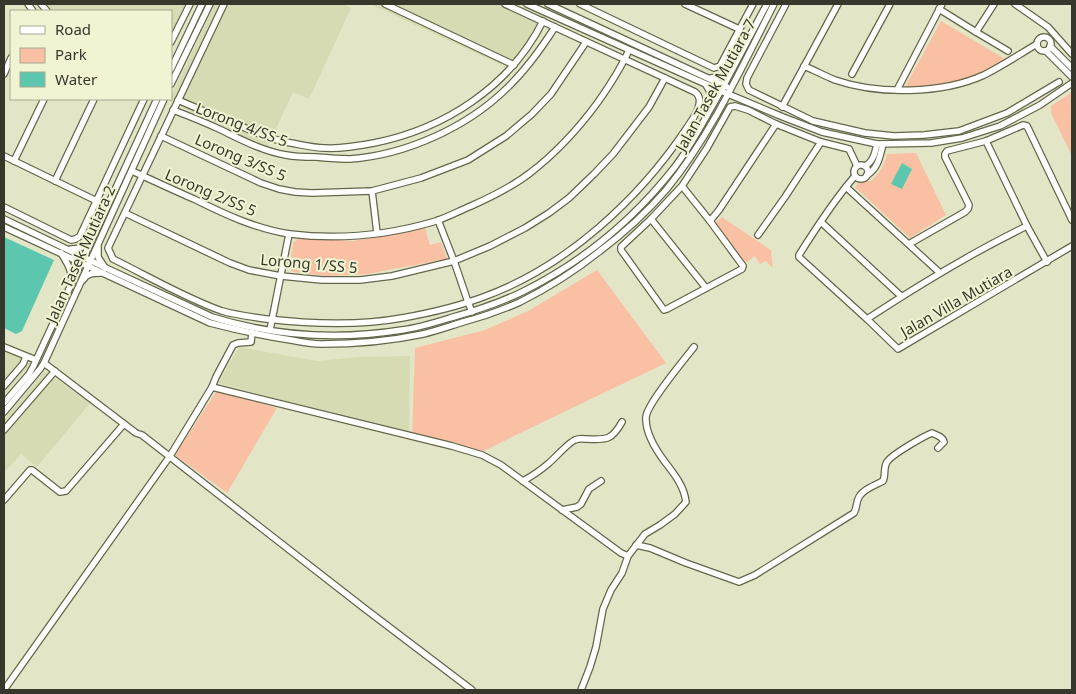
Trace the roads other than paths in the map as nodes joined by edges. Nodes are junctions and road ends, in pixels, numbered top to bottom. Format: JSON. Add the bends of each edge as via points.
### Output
{"nodes":[{"id":1,"x":190,"y":4,"type":"edge"},
{"id":2,"x":202,"y":4,"type":"edge"},
{"id":3,"x":210,"y":4,"type":"edge"},
{"id":4,"x":224,"y":4,"type":"edge"},
{"id":5,"x":384,"y":4,"type":"edge"},
{"id":6,"x":505,"y":4,"type":"edge"},
{"id":7,"x":527,"y":4,"type":"edge"},
{"id":8,"x":548,"y":4,"type":"edge"},
{"id":9,"x":580,"y":4,"type":"edge"},
{"id":10,"x":685,"y":4,"type":"edge"},
{"id":11,"x":753,"y":4,"type":"edge"},
{"id":12,"x":767,"y":4,"type":"edge"},
{"id":13,"x":774,"y":4,"type":"edge"},
{"id":14,"x":786,"y":4,"type":"edge"},
{"id":15,"x":838,"y":4,"type":"edge"},
{"id":16,"x":890,"y":4,"type":"edge"},
{"id":17,"x":994,"y":4,"type":"edge"},
{"id":18,"x":1015,"y":4,"type":"edge"},
{"id":19,"x":941,"y":7,"type":"edge"},
{"id":20,"x":542,"y":21,"type":"junction"},
{"id":21,"x":555,"y":27,"type":"junction"},
{"id":22,"x":739,"y":29,"type":"junction"},
{"id":23,"x":976,"y":32,"type":"junction"},
{"id":24,"x":1052,"y":32,"type":"junction"},
{"id":25,"x":192,"y":33,"type":"junction"},
{"id":26,"x":1048,"y":39,"type":"junction"},
{"id":27,"x":172,"y":40,"type":"edge"},
{"id":28,"x":659,"y":41,"type":"junction"},
{"id":29,"x":586,"y":42,"type":"junction"},
{"id":30,"x":1037,"y":44,"type":"junction"},
{"id":31,"x":1048,"y":48,"type":"junction"},
{"id":32,"x":629,"y":50,"type":"junction"},
{"id":33,"x":1008,"y":51,"type":"dead end"},
{"id":34,"x":654,"y":53,"type":"junction"},
{"id":35,"x":1072,"y":54,"type":"edge"},
{"id":36,"x":10,"y":60,"type":"edge"},
{"id":37,"x":624,"y":60,"type":"junction"},
{"id":38,"x":514,"y":65,"type":"junction"},
{"id":39,"x":804,"y":66,"type":"junction"},
{"id":40,"x":172,"y":67,"type":"edge"},
{"id":41,"x":1072,"y":68,"type":"edge"},
{"id":42,"x":732,"y":70,"type":"junction"},
{"id":43,"x":4,"y":74,"type":"edge"},
{"id":44,"x":852,"y":74,"type":"dead end"},
{"id":45,"x":1072,"y":77,"type":"edge"},
{"id":46,"x":665,"y":78,"type":"junction"},
{"id":47,"x":735,"y":80,"type":"junction"},
{"id":48,"x":706,"y":81,"type":"junction"},
{"id":49,"x":172,"y":82,"type":"edge"},
{"id":50,"x":1059,"y":82,"type":"dead end"},
{"id":51,"x":1072,"y":83,"type":"edge"},
{"id":52,"x":722,"y":88,"type":"junction"},
{"id":53,"x":897,"y":90,"type":"junction"},
{"id":54,"x":729,"y":92,"type":"junction"},
{"id":55,"x":737,"y":97,"type":"junction"},
{"id":56,"x":44,"y":100,"type":"edge"},
{"id":57,"x":94,"y":100,"type":"edge"},
{"id":58,"x":144,"y":100,"type":"edge"},
{"id":59,"x":157,"y":100,"type":"edge"},
{"id":60,"x":164,"y":100,"type":"edge"},
{"id":61,"x":178,"y":100,"type":"junction"},
{"id":62,"x":722,"y":104,"type":"junction"},
{"id":63,"x":782,"y":107,"type":"junction"},
{"id":64,"x":173,"y":110,"type":"junction"},
{"id":65,"x":710,"y":111,"type":"junction"},
{"id":66,"x":776,"y":124,"type":"junction"},
{"id":67,"x":161,"y":136,"type":"junction"},
{"id":68,"x":986,"y":141,"type":"junction"},
{"id":69,"x":821,"y":142,"type":"junction"},
{"id":70,"x":880,"y":144,"type":"junction"},
{"id":71,"x":4,"y":156,"type":"edge"},
{"id":72,"x":14,"y":161,"type":"junction"},
{"id":73,"x":857,"y":166,"type":"junction"},
{"id":74,"x":865,"y":166,"type":"junction"},
{"id":75,"x":132,"y":171,"type":"junction"},
{"id":76,"x":867,"y":175,"type":"junction"},
{"id":77,"x":142,"y":176,"type":"junction"},
{"id":78,"x":855,"y":176,"type":"junction"},
{"id":79,"x":56,"y":181,"type":"junction"},
{"id":80,"x":682,"y":186,"type":"junction"},
{"id":81,"x":846,"y":187,"type":"junction"},
{"id":82,"x":372,"y":191,"type":"junction"},
{"id":83,"x":96,"y":201,"type":"junction"},
{"id":84,"x":107,"y":206,"type":"junction"},
{"id":85,"x":4,"y":207,"type":"edge"},
{"id":86,"x":126,"y":213,"type":"junction"},
{"id":87,"x":4,"y":219,"type":"edge"},
{"id":88,"x":651,"y":219,"type":"junction"},
{"id":89,"x":438,"y":220,"type":"junction"},
{"id":90,"x":1072,"y":220,"type":"edge"},
{"id":91,"x":710,"y":221,"type":"junction"},
{"id":92,"x":821,"y":222,"type":"junction"},
{"id":93,"x":1027,"y":226,"type":"junction"},
{"id":94,"x":4,"y":227,"type":"edge"},
{"id":95,"x":378,"y":233,"type":"junction"},
{"id":96,"x":289,"y":234,"type":"junction"},
{"id":97,"x":758,"y":235,"type":"dead end"},
{"id":98,"x":91,"y":242,"type":"junction"},
{"id":99,"x":99,"y":242,"type":"junction"},
{"id":100,"x":909,"y":244,"type":"junction"},
{"id":101,"x":1072,"y":246,"type":"edge"},
{"id":102,"x":62,"y":250,"type":"junction"},
{"id":103,"x":83,"y":260,"type":"junction"},
{"id":104,"x":454,"y":261,"type":"junction"},
{"id":105,"x":1047,"y":262,"type":"junction"},
{"id":106,"x":89,"y":263,"type":"junction"},
{"id":107,"x":104,"y":271,"type":"junction"},
{"id":108,"x":940,"y":273,"type":"junction"},
{"id":109,"x":281,"y":276,"type":"junction"},
{"id":110,"x":72,"y":283,"type":"junction"},
{"id":111,"x":79,"y":285,"type":"junction"},
{"id":112,"x":706,"y":288,"type":"junction"},
{"id":113,"x":902,"y":296,"type":"junction"},
{"id":114,"x":468,"y":302,"type":"junction"},
{"id":115,"x":472,"y":312,"type":"junction"},
{"id":116,"x":273,"y":319,"type":"junction"},
{"id":117,"x":867,"y":319,"type":"junction"},
{"id":118,"x":270,"y":330,"type":"junction"},
{"id":119,"x":252,"y":333,"type":"junction"},
{"id":120,"x":694,"y":348,"type":"dead end"},
{"id":121,"x":4,"y":349,"type":"edge"},
{"id":122,"x":26,"y":357,"type":"junction"},
{"id":123,"x":36,"y":360,"type":"junction"},
{"id":124,"x":44,"y":363,"type":"junction"},
{"id":125,"x":55,"y":371,"type":"junction"},
{"id":126,"x":4,"y":386,"type":"edge"},
{"id":127,"x":212,"y":387,"type":"junction"},
{"id":128,"x":4,"y":403,"type":"edge"},
{"id":129,"x":4,"y":412,"type":"edge"},
{"id":130,"x":622,"y":422,"type":"dead end"},
{"id":131,"x":124,"y":424,"type":"junction"},
{"id":132,"x":4,"y":430,"type":"edge"},
{"id":133,"x":938,"y":448,"type":"dead end"},
{"id":134,"x":170,"y":456,"type":"junction"},
{"id":135,"x":522,"y":481,"type":"junction"},
{"id":136,"x":601,"y":481,"type":"dead end"},
{"id":137,"x":4,"y":500,"type":"edge"},
{"id":138,"x":562,"y":510,"type":"junction"},
{"id":139,"x":636,"y":546,"type":"junction"},
{"id":140,"x":628,"y":556,"type":"junction"},
{"id":141,"x":4,"y":690,"type":"edge"},
{"id":142,"x":472,"y":690,"type":"edge"},
{"id":143,"x":581,"y":690,"type":"edge"}],
"edges":[{"from":1,"to":27,"type":"street"},
{"from":2,"to":25,"type":"street"},
{"from":3,"to":25,"type":"street"},
{"from":4,"to":61,"type":"street","name":"Jalan Tasek Mutiara 7"},
{"from":5,"to":38,"type":"street"},
{"from":6,"to":20,"type":"street","name":"Jalan Tasek Mutiara 7"},
{"from":7,"to":32,"type":"street"},
{"from":8,"to":34,"type":"street"},
{"from":9,"to":28,"type":"street"},
{"from":10,"to":22,"type":"street"},
{"from":11,"to":22,"type":"street"},
{"from":12,"to":42,"type":"street","name":"Jalan Tasek Mutiara 7"},
{"from":13,"to":47,"type":"street","name":"Jalan Tasek Mutiara 7"},
{"from":14,"to":63,"type":"street","via":[[746,84],[749,90]]},
{"from":15,"to":39,"type":"street"},
{"from":16,"to":44,"type":"street"},
{"from":17,"to":23,"type":"street"},
{"from":18,"to":24,"type":"street"},
{"from":19,"to":23,"type":"street"},
{"from":19,"to":53,"type":"street"},
{"from":20,"to":21,"type":"street","name":"Jalan Tasek Mutiara 7"},
{"from":20,"to":38,"type":"street"},
{"from":21,"to":29,"type":"street","name":"Jalan Tasek Mutiara 7"},
{"from":21,"to":64,"type":"street","name":"Lorong 4/SS 5","via":[[524,70],[481,110],[450,130],[388,153],[349,159],[285,155],[240,140]]},
{"from":22,"to":28,"type":"street","via":[[717,68]]},
{"from":23,"to":33,"type":"street"},
{"from":24,"to":26,"type":"street"},
{"from":24,"to":35,"type":"street"},
{"from":25,"to":40,"type":"street"},
{"from":25,"to":49,"type":"street"},
{"from":26,"to":30,"type":"street","via":[[1040,39]]},
{"from":26,"to":31,"type":"street"},
{"from":28,"to":34,"type":"street"},
{"from":29,"to":37,"type":"street","name":"Jalan Tasek Mutiara 7"},
{"from":29,"to":82,"type":"street","name":"Lorong 3/SS 5","via":[[551,94],[506,136],[468,160],[421,178]]},
{"from":30,"to":31,"type":"street","via":[[1040,50]]},
{"from":30,"to":53,"type":"street","via":[[962,84],[927,90]]},
{"from":31,"to":41,"type":"street"},
{"from":31,"to":45,"type":"street"},
{"from":32,"to":37,"type":"street","name":"Lorong 2/SS 5"},
{"from":32,"to":48,"type":"street"},
{"from":34,"to":48,"type":"street"},
{"from":36,"to":43,"type":"street"},
{"from":37,"to":46,"type":"street","name":"Jalan Tasek Mutiara 7"},
{"from":37,"to":89,"type":"street","name":"Lorong 2/SS 5","via":[[588,116],[530,174],[485,200]]},
{"from":38,"to":61,"type":"street","via":[[471,103],[445,118],[391,140],[354,147],[325,148],[268,137]]},
{"from":39,"to":53,"type":"street","via":[[848,84]]},
{"from":39,"to":63,"type":"street"},
{"from":42,"to":48,"type":"street"},
{"from":42,"to":52,"type":"street","name":"Jalan Tasek Mutiara 7"},
{"from":46,"to":104,"type":"street","name":"Lorong 1/SS 5","via":[[649,107],[613,154],[569,198],[525,228]]},
{"from":46,"to":114,"type":"street","name":"Jalan Tasek Mutiara 7","via":[[699,95],[699,106],[682,136],[646,182],[619,210],[561,257],[513,284]]},
{"from":47,"to":54,"type":"street","name":"Jalan Tasek Mutiara 7"},
{"from":47,"to":55,"type":"street"},
{"from":48,"to":52,"type":"street"},
{"from":48,"to":65,"type":"street","via":[[712,96]]},
{"from":50,"to":63,"type":"street","via":[[1007,113],[959,131],[924,135],[894,136],[856,131],[813,121]]},
{"from":51,"to":70,"type":"street","via":[[1000,126],[962,138],[931,143]]},
{"from":52,"to":54,"type":"street"},
{"from":52,"to":65,"type":"street","name":"Jalan Tasek Mutiara 7"},
{"from":54,"to":55,"type":"street"},
{"from":54,"to":62,"type":"street","name":"Jalan Tasek Mutiara 7"},
{"from":55,"to":62,"type":"street"},
{"from":55,"to":70,"type":"street","via":[[822,132]]},
{"from":56,"to":72,"type":"street"},
{"from":57,"to":79,"type":"street"},
{"from":58,"to":83,"type":"street"},
{"from":59,"to":84,"type":"street","name":"Jalan Tasek Mutiara 2"},
{"from":60,"to":75,"type":"street","name":"Jalan Tasek Mutiara 2"},
{"from":61,"to":64,"type":"street","name":"Jalan Tasek Mutiara 7"},
{"from":62,"to":119,"type":"street","name":"Jalan Tasek Mutiara 7","via":[[691,155],[641,216],[586,262],[519,302],[424,334],[378,340],[316,344]]},
{"from":64,"to":67,"type":"street","name":"Jalan Tasek Mutiara 7"},
{"from":65,"to":115,"type":"street","name":"Jalan Tasek Mutiara 7","via":[[676,166],[608,236],[578,259],[524,291]]},
{"from":66,"to":69,"type":"street"},
{"from":66,"to":80,"type":"street","via":[[748,110],[730,107]]},
{"from":66,"to":91,"type":"street"},
{"from":67,"to":77,"type":"street","name":"Jalan Tasek Mutiara 7"},
{"from":67,"to":82,"type":"street","name":"Lorong 3/SS 5","via":[[279,189],[312,193]]},
{"from":68,"to":90,"type":"street","via":[[1027,126]]},
{"from":68,"to":93,"type":"street"},
{"from":68,"to":100,"type":"street","via":[[949,150],[945,154],[969,207]]},
{"from":69,"to":73,"type":"street","via":[[849,150]]},
{"from":69,"to":97,"type":"street"},
{"from":70,"to":74,"type":"street","via":[[870,164]]},
{"from":70,"to":76,"type":"street","via":[[876,166]]},
{"from":71,"to":72,"type":"street"},
{"from":72,"to":79,"type":"street"},
{"from":73,"to":74,"type":"street"},
{"from":73,"to":78,"type":"street"},
{"from":74,"to":76,"type":"street"},
{"from":75,"to":77,"type":"street","name":"Lorong 2/SS 5"},
{"from":75,"to":99,"type":"street","name":"Jalan Tasek Mutiara 2"},
{"from":76,"to":78,"type":"street","via":[[862,179]]},
{"from":77,"to":86,"type":"street","name":"Jalan Tasek Mutiara 7"},
{"from":77,"to":96,"type":"street","name":"Lorong 2/SS 5","via":[[248,224]]},
{"from":78,"to":81,"type":"street","name":"Jalan Villa Mutiara"},
{"from":79,"to":83,"type":"street"},
{"from":80,"to":88,"type":"street"},
{"from":80,"to":91,"type":"street"},
{"from":81,"to":92,"type":"street","name":"Jalan Villa Mutiara"},
{"from":81,"to":100,"type":"street"},
{"from":82,"to":95,"type":"street"},
{"from":83,"to":84,"type":"street"},
{"from":83,"to":85,"type":"street","via":[[80,236],[75,240]]},
{"from":84,"to":98,"type":"street","name":"Jalan Tasek Mutiara 2"},
{"from":86,"to":109,"type":"street","name":"Lorong 1/SS 5","via":[[230,263]]},
{"from":86,"to":116,"type":"street","name":"Jalan Tasek Mutiara 7","via":[[108,248],[113,259],[223,311]]},
{"from":87,"to":102,"type":"street"},
{"from":88,"to":112,"type":"street"},
{"from":88,"to":112,"type":"street","via":[[623,244],[621,250],[664,310]]},
{"from":89,"to":95,"type":"street","name":"Lorong 2/SS 5"},
{"from":89,"to":104,"type":"street"},
{"from":91,"to":112,"type":"street","via":[[743,266]]},
{"from":92,"to":113,"type":"street"},
{"from":92,"to":117,"type":"street","name":"Jalan Villa Mutiara","via":[[798,257]]},
{"from":93,"to":105,"type":"street"},
{"from":93,"to":108,"type":"street"},
{"from":94,"to":102,"type":"street"},
{"from":95,"to":96,"type":"street","name":"Lorong 2/SS 5","via":[[354,236]]},
{"from":96,"to":109,"type":"street"},
{"from":98,"to":102,"type":"street","via":[[83,248]]},
{"from":98,"to":103,"type":"street","name":"Jalan Tasek Mutiara 2"},
{"from":99,"to":106,"type":"street","name":"Jalan Tasek Mutiara 2"},
{"from":99,"to":107,"type":"street","via":[[97,252]]},
{"from":100,"to":108,"type":"street"},
{"from":101,"to":105,"type":"street","name":"Jalan Villa Mutiara"},
{"from":102,"to":103,"type":"street","name":"Jalan Tasek Mutiara 7"},
{"from":102,"to":110,"type":"street","via":[[72,273]]},
{"from":103,"to":106,"type":"street","name":"Jalan Tasek Mutiara 7"},
{"from":103,"to":110,"type":"street","name":"Jalan Tasek Mutiara 2"},
{"from":104,"to":109,"type":"street","name":"Lorong 1/SS 5","via":[[360,280]]},
{"from":104,"to":114,"type":"street"},
{"from":105,"to":117,"type":"street","name":"Jalan Villa Mutiara","via":[[898,349]]},
{"from":106,"to":107,"type":"street","name":"Jalan Tasek Mutiara 7"},
{"from":106,"to":111,"type":"street","name":"Jalan Tasek Mutiara 2"},
{"from":107,"to":111,"type":"street","via":[[85,276]]},
{"from":107,"to":118,"type":"street","name":"Jalan Tasek Mutiara 7","via":[[212,316]]},
{"from":107,"to":119,"type":"street","name":"Jalan Tasek Mutiara 7","via":[[210,323]]},
{"from":108,"to":113,"type":"street"},
{"from":109,"to":116,"type":"street"},
{"from":110,"to":123,"type":"street","name":"Jalan Tasek Mutiara 2"},
{"from":111,"to":124,"type":"street","name":"Jalan Tasek Mutiara 2"},
{"from":113,"to":117,"type":"street"},
{"from":114,"to":115,"type":"street"},
{"from":114,"to":116,"type":"street","name":"Jalan Tasek Mutiara 7","via":[[371,322],[316,323]]},
{"from":115,"to":118,"type":"street","name":"Jalan Tasek Mutiara 7","via":[[377,334],[322,336]]},
{"from":116,"to":118,"type":"street"},
{"from":119,"to":127,"type":"street","via":[[251,342],[233,345]]},
{"from":120,"to":139,"type":"street","via":[[651,404],[646,416],[647,429],[657,451],[679,480],[686,502],[675,514],[645,534]]},
{"from":121,"to":122,"type":"street"},
{"from":122,"to":123,"type":"street"},
{"from":122,"to":126,"type":"street"},
{"from":123,"to":128,"type":"street","name":"Jalan Tasek Mutiara 2","via":[[29,374]]},
{"from":124,"to":125,"type":"street"},
{"from":124,"to":129,"type":"street","name":"Jalan Tasek Mutiara 2"},
{"from":125,"to":131,"type":"street"},
{"from":125,"to":132,"type":"street"},
{"from":127,"to":134,"type":"street"},
{"from":127,"to":135,"type":"street","via":[[463,449],[501,465]]},
{"from":130,"to":135,"type":"street","via":[[612,437],[574,440],[548,464]]},
{"from":131,"to":134,"type":"street"},
{"from":131,"to":137,"type":"street","via":[[66,491],[60,492],[30,470]]},
{"from":133,"to":139,"type":"street","via":[[944,440],[932,433],[890,459],[884,467],[883,481],[863,492],[854,512],[739,582],[650,548]]},
{"from":134,"to":141,"type":"street"},
{"from":134,"to":142,"type":"street"},
{"from":135,"to":138,"type":"street"},
{"from":136,"to":138,"type":"street","via":[[588,489],[577,507]]},
{"from":138,"to":140,"type":"street"},
{"from":139,"to":140,"type":"street"},
{"from":140,"to":143,"type":"street","via":[[603,609],[596,646]]}]}
